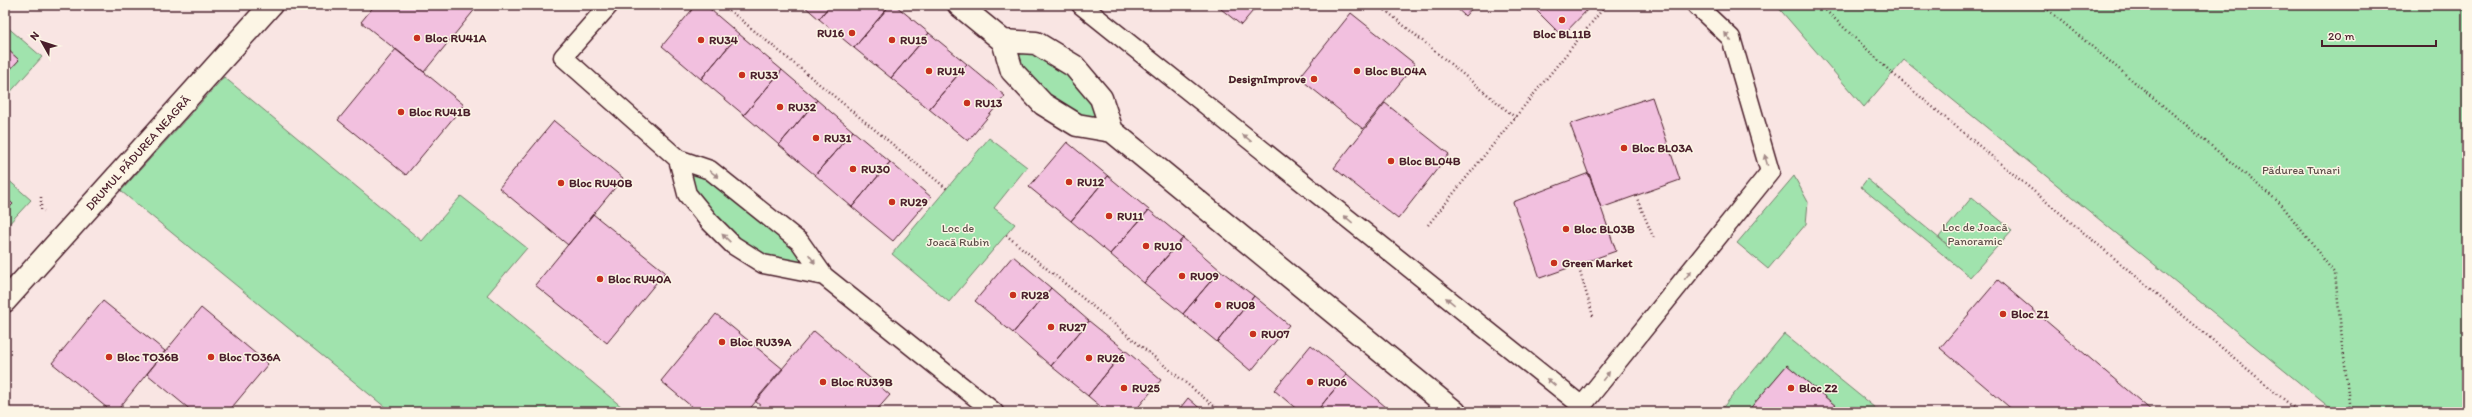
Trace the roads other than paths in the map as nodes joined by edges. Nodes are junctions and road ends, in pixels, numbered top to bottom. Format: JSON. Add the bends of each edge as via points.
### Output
{"nodes":[{"id":1,"x":271,"y":5,"type":"edge"},
{"id":2,"x":609,"y":5,"type":"edge"},
{"id":3,"x":959,"y":5,"type":"edge"},
{"id":4,"x":1081,"y":5,"type":"edge"},
{"id":5,"x":1696,"y":5,"type":"edge"},
{"id":6,"x":1003,"y":41,"type":"junction"},
{"id":7,"x":1112,"y":131,"type":"junction"},
{"id":8,"x":678,"y":159,"type":"junction"},
{"id":9,"x":824,"y":276,"type":"junction"},
{"id":10,"x":5,"y":301,"type":"edge"},
{"id":11,"x":1579,"y":409,"type":"edge"},
{"id":12,"x":994,"y":412,"type":"edge"},
{"id":13,"x":1455,"y":412,"type":"edge"}],
"edges":[{"from":1,"to":10,"type":"street","name":"DRUMUL PĂDUREA NEAGRĂ"},
{"from":2,"to":8,"type":"lane","via":[[563,57]]},
{"from":3,"to":6,"type":"street"},
{"from":11,"to":4,"type":"lane","one_way":true},
{"from":11,"to":5,"type":"lane","one_way":true,"via":[[1770,172],[1731,38]]},
{"from":6,"to":7,"type":"street","via":[[1012,71],[1043,104],[1077,125]]},
{"from":6,"to":7,"type":"street","via":[[1036,43],[1074,66],[1101,98]]},
{"from":7,"to":13,"type":"street"},
{"from":8,"to":9,"type":"lane","one_way":true,"via":[[710,170],[800,242]]},
{"from":9,"to":8,"type":"lane","one_way":true,"via":[[763,264],[734,245],[709,221],[687,194]]},
{"from":9,"to":12,"type":"lane"}]}
